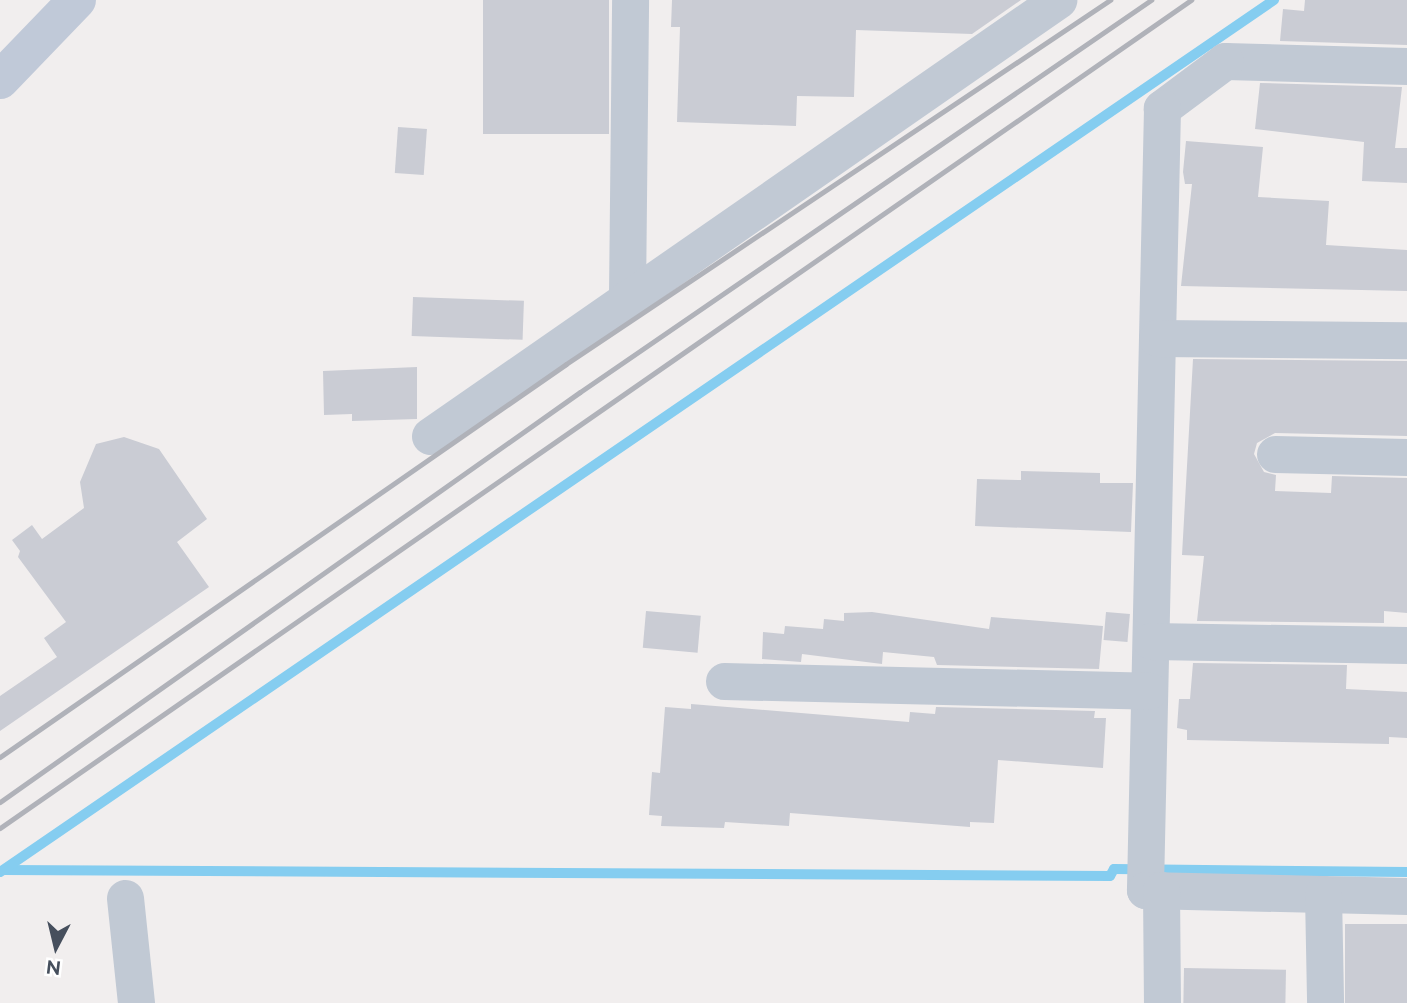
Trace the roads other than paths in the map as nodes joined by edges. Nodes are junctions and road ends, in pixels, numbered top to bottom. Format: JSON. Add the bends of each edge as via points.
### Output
{"nodes":[{"id":1,"x":78,"y":0,"type":"edge"},
{"id":2,"x":630,"y":0,"type":"edge"},
{"id":3,"x":1058,"y":0,"type":"edge"},
{"id":4,"x":1407,"y":66,"type":"edge"},
{"id":5,"x":0,"y":80,"type":"edge"},
{"id":6,"x":627,"y":296,"type":"junction"},
{"id":7,"x":1157,"y":338,"type":"junction"},
{"id":8,"x":1407,"y":340,"type":"edge"},
{"id":9,"x":430,"y":436,"type":"dead end"},
{"id":10,"x":1275,"y":454,"type":"dead end"},
{"id":11,"x":1407,"y":457,"type":"edge"},
{"id":12,"x":1151,"y":641,"type":"junction"},
{"id":13,"x":1407,"y":645,"type":"edge"},
{"id":14,"x":724,"y":681,"type":"dead end"},
{"id":15,"x":1149,"y":691,"type":"junction"},
{"id":16,"x":1151,"y":879,"type":"junction"},
{"id":17,"x":1323,"y":894,"type":"junction"},
{"id":18,"x":1407,"y":895,"type":"edge"},
{"id":19,"x":125,"y":898,"type":"dead end"},
{"id":20,"x":136,"y":1003,"type":"edge"},
{"id":21,"x":1162,"y":1003,"type":"edge"},
{"id":22,"x":1325,"y":1003,"type":"edge"}],
"edges":[{"from":1,"to":5,"type":"main road"},
{"from":2,"to":6,"type":"street"},
{"from":3,"to":6,"type":"street"},
{"from":4,"to":7,"type":"street","via":[[1225,61],[1162,108]]},
{"from":6,"to":9,"type":"street"},
{"from":7,"to":8,"type":"street"},
{"from":7,"to":12,"type":"street"},
{"from":10,"to":11,"type":"street"},
{"from":12,"to":13,"type":"street"},
{"from":12,"to":15,"type":"street"},
{"from":14,"to":15,"type":"street"},
{"from":15,"to":16,"type":"street"},
{"from":16,"to":17,"type":"street"},
{"from":16,"to":21,"type":"street"},
{"from":17,"to":18,"type":"street"},
{"from":17,"to":22,"type":"street"},
{"from":19,"to":20,"type":"street"}]}
